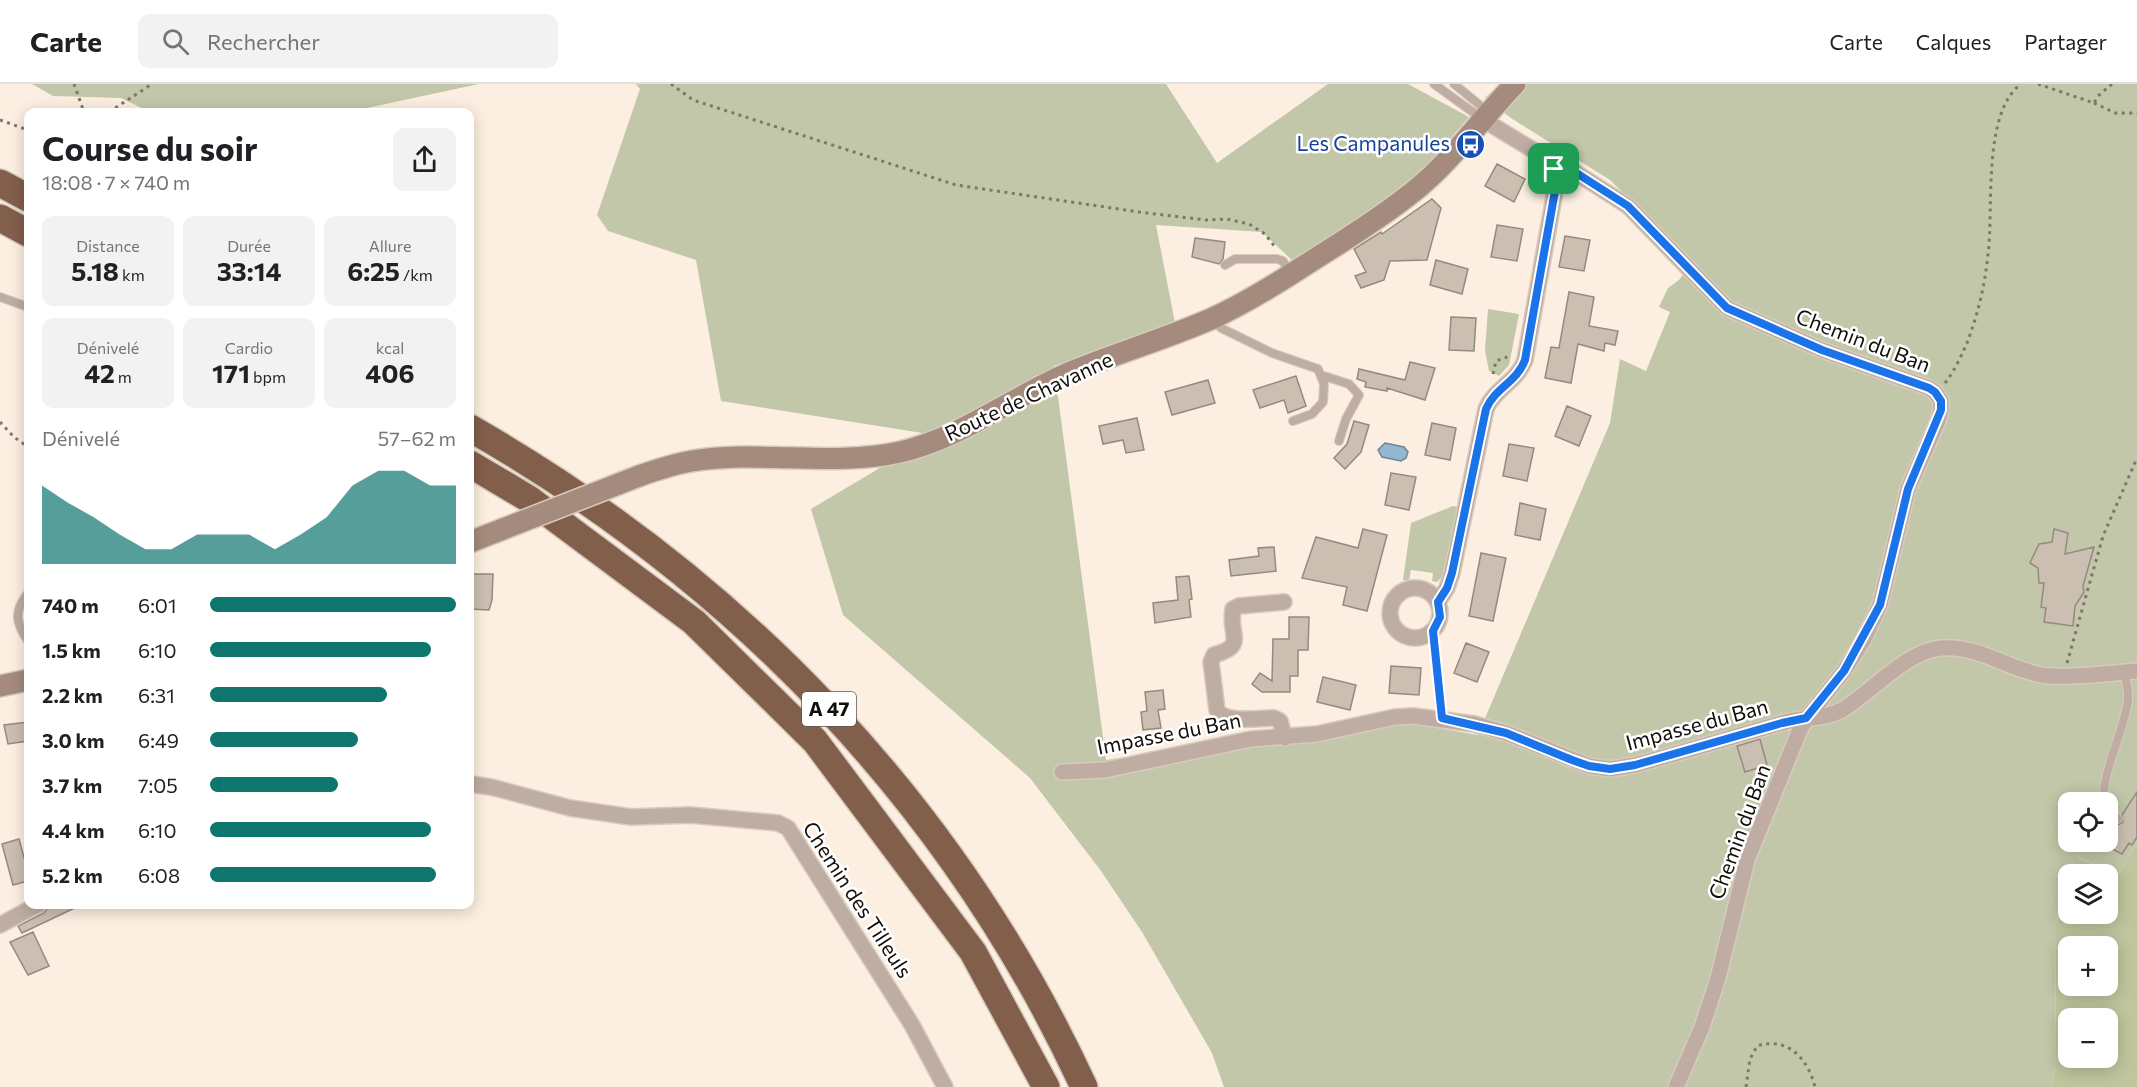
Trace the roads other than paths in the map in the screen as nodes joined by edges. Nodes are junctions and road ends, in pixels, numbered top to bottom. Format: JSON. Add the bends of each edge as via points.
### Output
{"nodes":[{"id":1,"x":1434,"y":84,"type":"edge"},
{"id":2,"x":1454,"y":84,"type":"edge"},
{"id":3,"x":1515,"y":84,"type":"edge"},
{"id":4,"x":1485,"y":115,"type":"junction"},
{"id":5,"x":1551,"y":161,"type":"junction"},
{"id":6,"x":0,"y":183,"type":"edge"},
{"id":7,"x":24,"y":196,"type":"edge"},
{"id":8,"x":0,"y":218,"type":"edge"},
{"id":9,"x":24,"y":231,"type":"edge"},
{"id":10,"x":1225,"y":265,"type":"dead end"},
{"id":11,"x":1287,"y":268,"type":"junction"},
{"id":12,"x":0,"y":297,"type":"edge"},
{"id":13,"x":24,"y":306,"type":"edge"},
{"id":14,"x":1212,"y":318,"type":"junction"},
{"id":15,"x":1321,"y":375,"type":"junction"},
{"id":16,"x":1293,"y":421,"type":"dead end"},
{"id":17,"x":474,"y":430,"type":"edge"},
{"id":18,"x":1339,"y":441,"type":"dead end"},
{"id":19,"x":474,"y":466,"type":"edge"},
{"id":20,"x":474,"y":540,"type":"edge"},
{"id":21,"x":24,"y":601,"type":"edge"},
{"id":22,"x":1284,"y":602,"type":"dead end"},
{"id":23,"x":1438,"y":602,"type":"junction"},
{"id":24,"x":1433,"y":631,"type":"junction"},
{"id":25,"x":24,"y":635,"type":"edge"},
{"id":26,"x":2130,"y":672,"type":"edge"},
{"id":27,"x":1438,"y":677,"type":"road end"},
{"id":28,"x":24,"y":681,"type":"edge"},
{"id":29,"x":0,"y":686,"type":"edge"},
{"id":30,"x":1806,"y":718,"type":"junction"},
{"id":31,"x":1285,"y":738,"type":"junction"},
{"id":32,"x":1062,"y":772,"type":"dead end"},
{"id":33,"x":474,"y":785,"type":"edge"},
{"id":34,"x":2104,"y":792,"type":"edge"},
{"id":35,"x":30,"y":909,"type":"edge"},
{"id":36,"x":0,"y":925,"type":"edge"},
{"id":37,"x":945,"y":1087,"type":"edge"},
{"id":38,"x":1046,"y":1087,"type":"edge"},
{"id":39,"x":1084,"y":1087,"type":"edge"},
{"id":40,"x":1676,"y":1087,"type":"edge"}],
"edges":[{"from":1,"to":4,"type":"lane"},
{"from":2,"to":4,"type":"lane"},
{"from":3,"to":4,"type":"main road","name":"Route de Chavanne"},
{"from":4,"to":5,"type":"street","name":"Chemin du Ban"},
{"from":4,"to":11,"type":"main road","name":"Route de Chavanne","via":[[1434,174],[1413,192],[1348,238]]},
{"from":5,"to":23,"type":"street","via":[[1555,191],[1525,360],[1518,375],[1496,393],[1486,409],[1452,573]]},
{"from":5,"to":30,"type":"street","name":"Chemin du Ban","via":[[1628,206],[1727,308],[1822,350],[1935,392],[1941,401],[1938,421],[1908,489],[1880,605],[1844,671]]},
{"from":6,"to":7,"type":"highway"},
{"from":8,"to":9,"type":"highway"},
{"from":10,"to":11,"type":"lane","via":[[1235,259],[1269,258]]},
{"from":11,"to":14,"type":"main road","name":"Route de Chavanne","via":[[1257,296]]},
{"from":12,"to":13,"type":"lane"},
{"from":14,"to":15,"type":"lane","via":[[1221,328],[1283,358],[1312,366]]},
{"from":14,"to":20,"type":"main road","name":"Route de Chavanne","bridge":true,"via":[[1071,372],[926,445],[845,458],[720,458],[664,467]]},
{"from":15,"to":16,"type":"lane","via":[[1326,393],[1323,402],[1312,414]]},
{"from":15,"to":18,"type":"lane","via":[[1348,384],[1359,395]]},
{"from":17,"to":39,"type":"highway","number":"A 47","via":[[561,482],[656,550],[760,640],[842,722],[885,771],[966,880],[1040,1000]]},
{"from":19,"to":38,"type":"highway","number":"A 47","via":[[529,499],[694,622],[815,741],[973,952]]},
{"from":21,"to":25,"type":"lane","via":[[18,613],[18,626]]},
{"from":22,"to":31,"type":"street","name":"Impasse du Ban","via":[[1233,609],[1233,647],[1214,655],[1211,662],[1220,716],[1274,718],[1280,721]]},
{"from":23,"to":24,"type":"street","via":[[1440,617]]},
{"from":23,"to":24,"type":"street","via":[[1426,590],[1410,588],[1396,597],[1390,612],[1395,628],[1409,638]]},
{"from":24,"to":27,"type":"lane"},
{"from":26,"to":30,"type":"street","name":"Impasse du Ban","via":[[2044,675],[2021,670],[1985,654],[1939,648],[1897,668],[1838,712]]},
{"from":26,"to":34,"type":"lane","via":[[2128,700]]},
{"from":28,"to":29,"type":"main road"},
{"from":30,"to":31,"type":"street","name":"Impasse du Ban","via":[[1610,769],[1589,766],[1506,733],[1442,718],[1395,717]]},
{"from":30,"to":40,"type":"street","name":"Chemin du Ban","via":[[1747,860],[1702,1027]]},
{"from":31,"to":32,"type":"street","name":"Impasse du Ban","via":[[1251,739],[1117,768]]},
{"from":33,"to":37,"type":"street","name":"Chemin des Tilleuls","via":[[570,808],[621,815],[690,815],[778,823],[788,828],[912,1025]]},
{"from":35,"to":36,"type":"street"}]}
